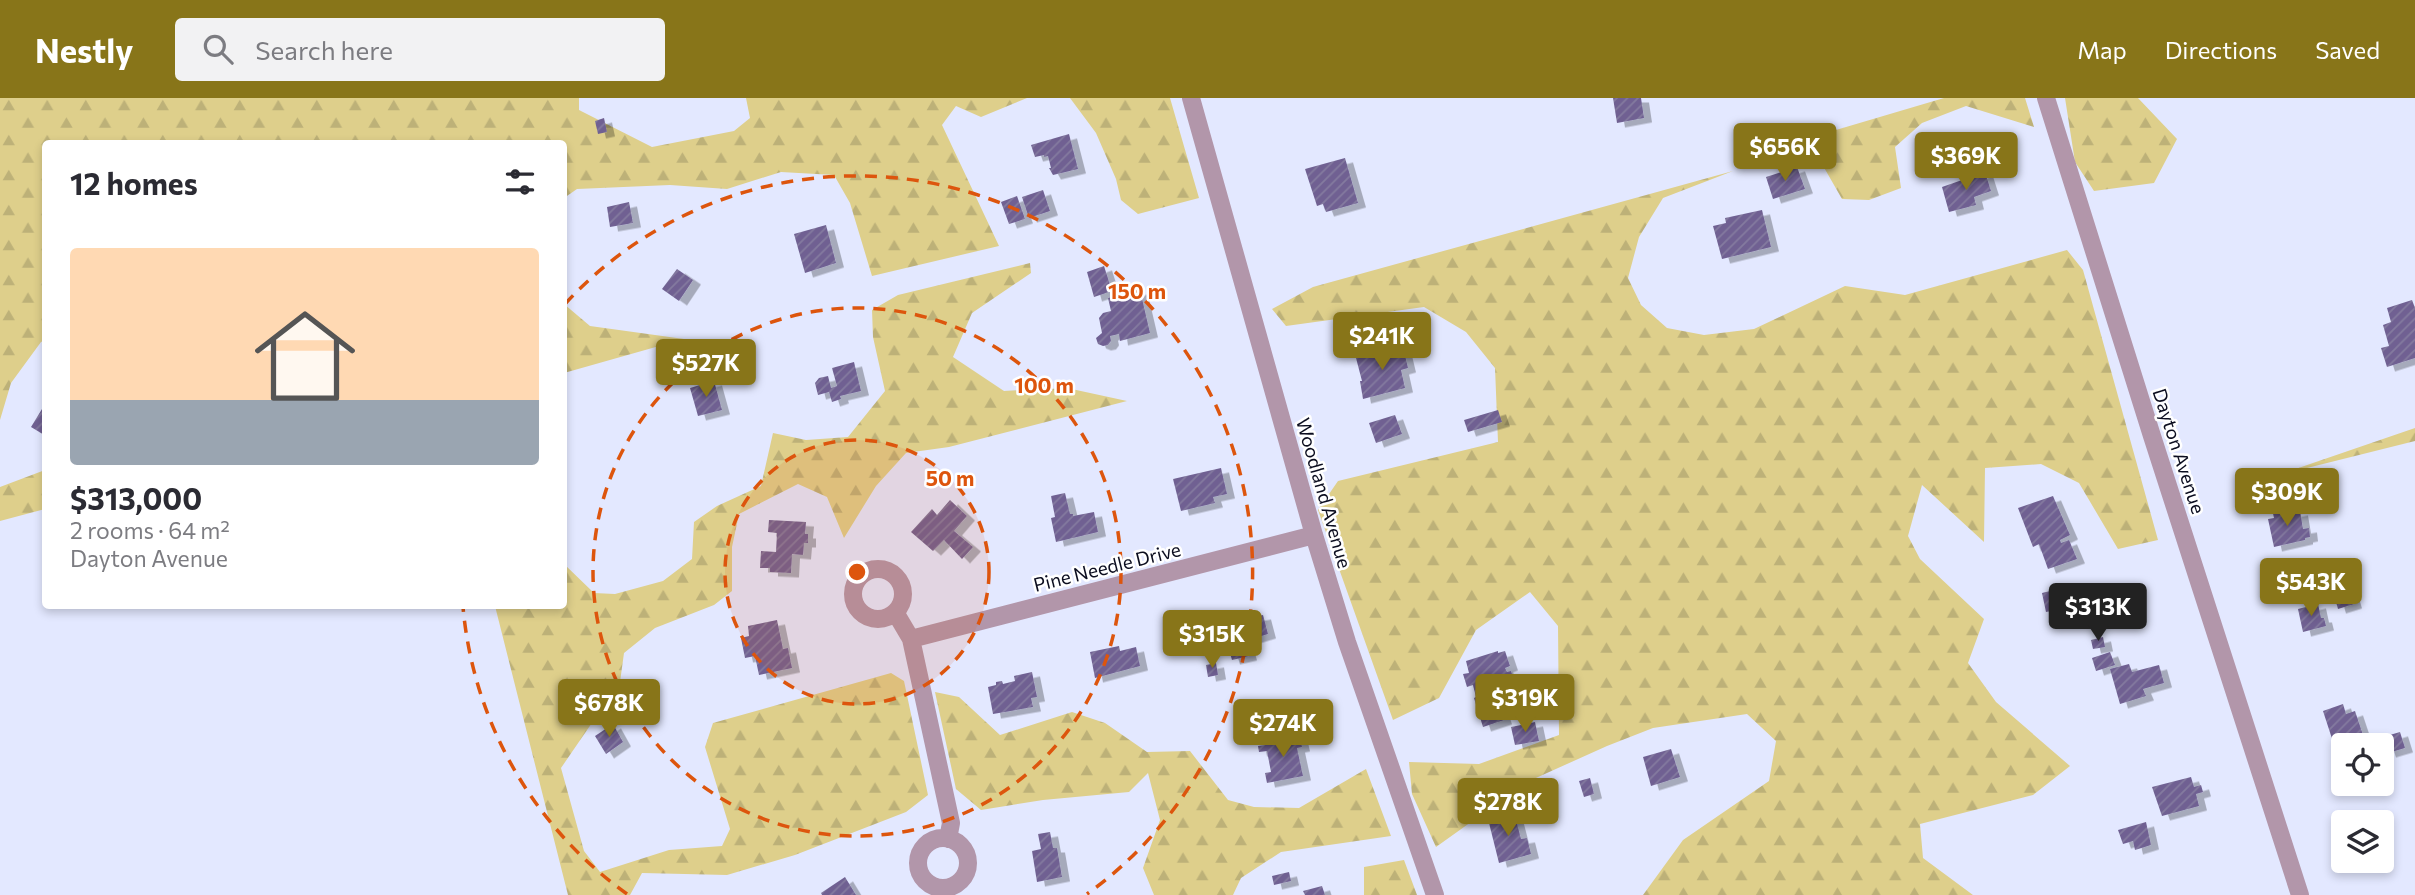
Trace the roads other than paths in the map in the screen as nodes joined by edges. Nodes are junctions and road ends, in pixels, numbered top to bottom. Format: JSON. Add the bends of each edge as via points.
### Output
{"nodes":[{"id":1,"x":1191,"y":98,"type":"edge"},
{"id":2,"x":2046,"y":98,"type":"edge"},
{"id":3,"x":1314,"y":535,"type":"junction"},
{"id":4,"x":895,"y":611,"type":"dead end"},
{"id":5,"x":911,"y":639,"type":"junction"},
{"id":6,"x":948,"y":839,"type":"dead end"},
{"id":7,"x":1435,"y":895,"type":"edge"},
{"id":8,"x":2300,"y":895,"type":"edge"}],
"edges":[{"from":1,"to":3,"type":"street","name":"Woodland Avenue"},
{"from":2,"to":8,"type":"street","name":"Dayton Avenue"},
{"from":3,"to":5,"type":"street","name":"Pine Needle Drive"},
{"from":3,"to":7,"type":"street","name":"Woodland Avenue"},
{"from":4,"to":5,"type":"street"},
{"from":5,"to":6,"type":"street","via":[[951,823]]}]}
